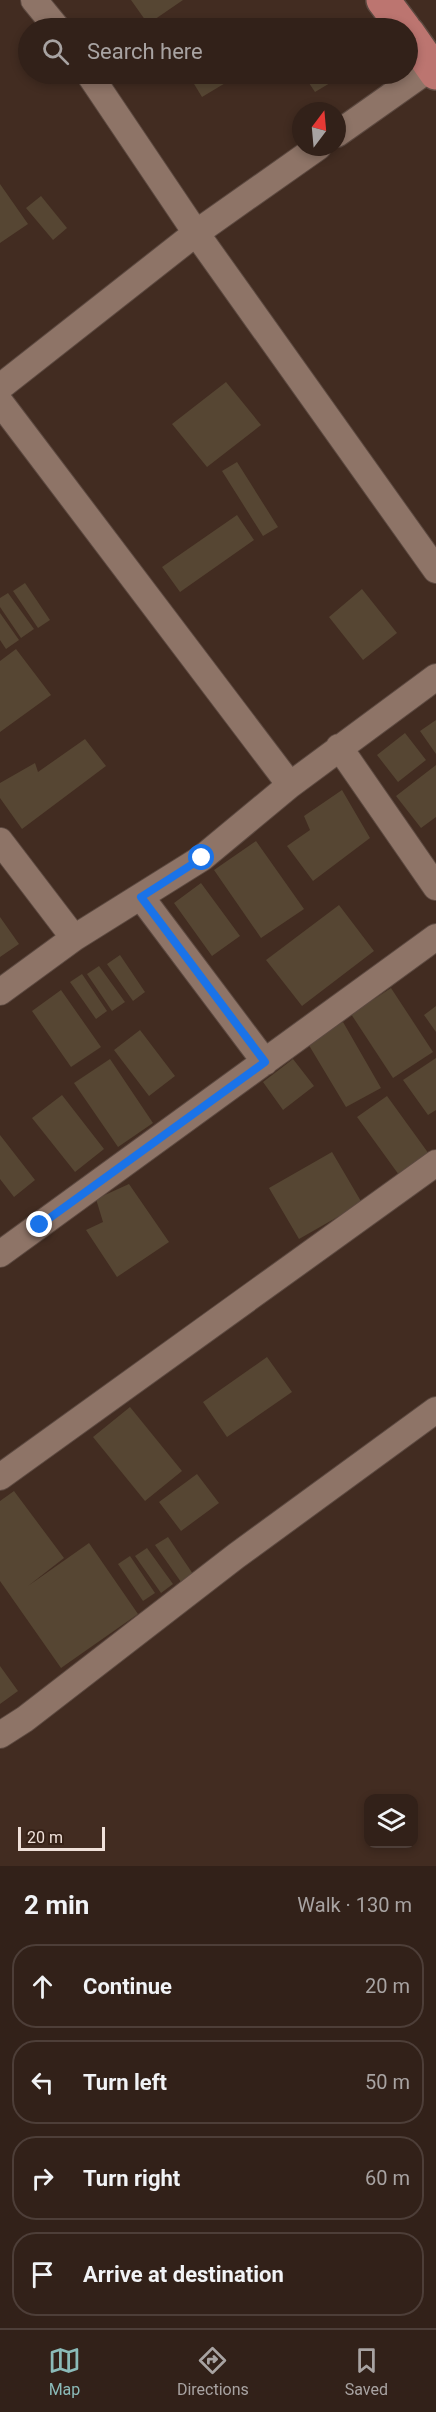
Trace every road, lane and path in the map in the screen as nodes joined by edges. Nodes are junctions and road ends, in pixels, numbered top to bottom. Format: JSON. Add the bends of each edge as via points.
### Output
{"nodes":[{"id":1,"x":34,"y":0,"type":"edge"},
{"id":2,"x":383,"y":0,"type":"edge"},
{"id":3,"x":49,"y":18,"type":"edge"},
{"id":4,"x":396,"y":18,"type":"edge"},
{"id":5,"x":418,"y":46,"type":"edge"},
{"id":6,"x":435,"y":68,"type":"edge"},
{"id":7,"x":418,"y":79,"type":"edge"},
{"id":8,"x":96,"y":84,"type":"edge"},
{"id":9,"x":411,"y":84,"type":"edge"},
{"id":10,"x":346,"y":128,"type":"edge"},
{"id":11,"x":305,"y":156,"type":"edge"},
{"id":12,"x":196,"y":233,"type":"junction"},
{"id":13,"x":0,"y":387,"type":"edge"},
{"id":14,"x":0,"y":402,"type":"edge"},
{"id":15,"x":436,"y":570,"type":"edge"},
{"id":16,"x":436,"y":677,"type":"edge"},
{"id":17,"x":339,"y":747,"type":"junction"},
{"id":18,"x":290,"y":785,"type":"junction"},
{"id":19,"x":0,"y":841,"type":"edge"},
{"id":20,"x":436,"y":887,"type":"edge"},
{"id":21,"x":141,"y":897,"type":"junction"},
{"id":22,"x":436,"y":937,"type":"edge"},
{"id":23,"x":74,"y":938,"type":"junction"},
{"id":24,"x":0,"y":993,"type":"edge"},
{"id":25,"x":265,"y":1062,"type":"junction"},
{"id":26,"x":436,"y":1163,"type":"edge"},
{"id":27,"x":0,"y":1254,"type":"edge"},
{"id":28,"x":436,"y":1410,"type":"edge"},
{"id":29,"x":0,"y":1477,"type":"edge"},
{"id":30,"x":0,"y":1735,"type":"edge"}],
"edges":[{"from":1,"to":3,"type":"street"},
{"from":2,"to":4,"type":"highway"},
{"from":5,"to":6,"type":"highway"},
{"from":6,"to":7,"type":"street"},
{"from":8,"to":12,"type":"street"},
{"from":9,"to":10,"type":"street"},
{"from":11,"to":12,"type":"street"},
{"from":12,"to":13,"type":"street"},
{"from":12,"to":15,"type":"street"},
{"from":14,"to":18,"type":"street"},
{"from":16,"to":17,"type":"street"},
{"from":17,"to":18,"type":"street"},
{"from":17,"to":20,"type":"street"},
{"from":18,"to":21,"type":"street","via":[[202,858]]},
{"from":19,"to":23,"type":"street"},
{"from":21,"to":23,"type":"street"},
{"from":21,"to":25,"type":"street"},
{"from":22,"to":25,"type":"street"},
{"from":23,"to":24,"type":"street"},
{"from":25,"to":27,"type":"street"},
{"from":26,"to":29,"type":"street"},
{"from":28,"to":30,"type":"street"}]}
